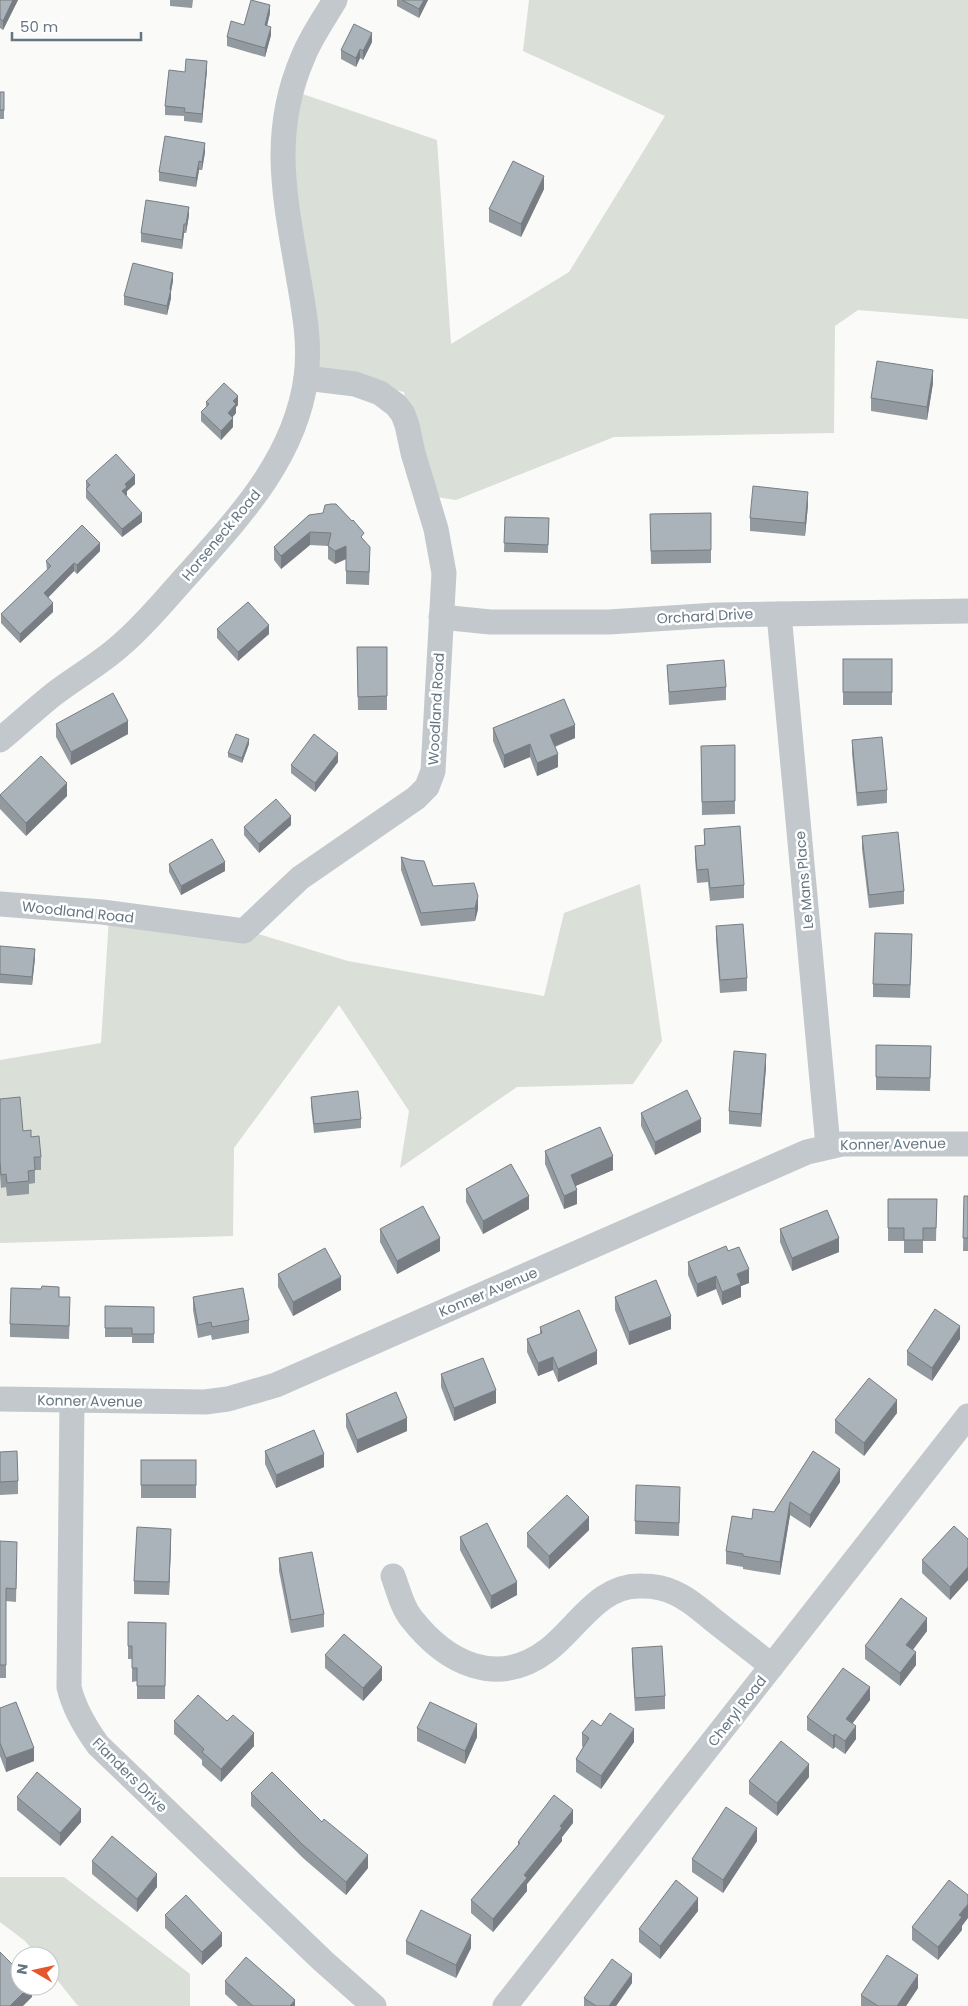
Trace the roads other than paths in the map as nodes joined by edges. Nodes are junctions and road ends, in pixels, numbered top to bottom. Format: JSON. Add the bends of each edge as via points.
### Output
{"nodes":[{"id":1,"x":335,"y":0,"type":"edge"},
{"id":2,"x":306,"y":378,"type":"junction"},
{"id":3,"x":968,"y":611,"type":"edge"},
{"id":4,"x":780,"y":614,"type":"junction"},
{"id":5,"x":441,"y":617,"type":"junction"},
{"id":6,"x":0,"y":740,"type":"edge"},
{"id":7,"x":0,"y":904,"type":"edge"},
{"id":8,"x":968,"y":1144,"type":"edge"},
{"id":9,"x":828,"y":1146,"type":"junction"},
{"id":10,"x":0,"y":1400,"type":"edge"},
{"id":11,"x":72,"y":1401,"type":"junction"},
{"id":12,"x":968,"y":1416,"type":"edge"},
{"id":13,"x":393,"y":1576,"type":"dead end"},
{"id":14,"x":772,"y":1666,"type":"junction"},
{"id":15,"x":374,"y":2006,"type":"edge"},
{"id":16,"x":505,"y":2006,"type":"edge"}],
"edges":[{"from":1,"to":2,"type":"street","name":"Horseneck Road","via":[[303,56],[295,77],[282,147],[286,209],[306,322]]},
{"from":2,"to":5,"type":"street","name":"Woodland Road","via":[[355,384],[380,393],[403,414],[444,573]]},
{"from":2,"to":6,"type":"street","name":"Horseneck Road","via":[[290,438],[239,517],[122,645],[54,694]]},
{"from":3,"to":4,"type":"street","name":"Orchard Drive"},
{"from":4,"to":5,"type":"street","name":"Orchard Drive","via":[[716,614],[589,622],[490,622]]},
{"from":4,"to":9,"type":"street","name":"Le Mans Place"},
{"from":5,"to":7,"type":"street","name":"Woodland Road","via":[[433,771],[428,787],[300,878],[244,931],[102,912]]},
{"from":8,"to":9,"type":"street","name":"Konner Avenue"},
{"from":9,"to":11,"type":"street","name":"Konner Avenue","via":[[807,1152],[276,1385],[205,1402]]},
{"from":10,"to":11,"type":"street","name":"Konner Avenue"},
{"from":11,"to":15,"type":"street","name":"Flanders Drive","via":[[69,1686],[76,1709],[98,1745]]},
{"from":12,"to":14,"type":"street","name":"Cheryl Road"},
{"from":13,"to":14,"type":"street","via":[[410,1617],[459,1661],[481,1669],[516,1667],[528,1662],[547,1651],[606,1596],[627,1587],[642,1586],[662,1588],[684,1597]]},
{"from":14,"to":16,"type":"street","name":"Cheryl Road"}]}
